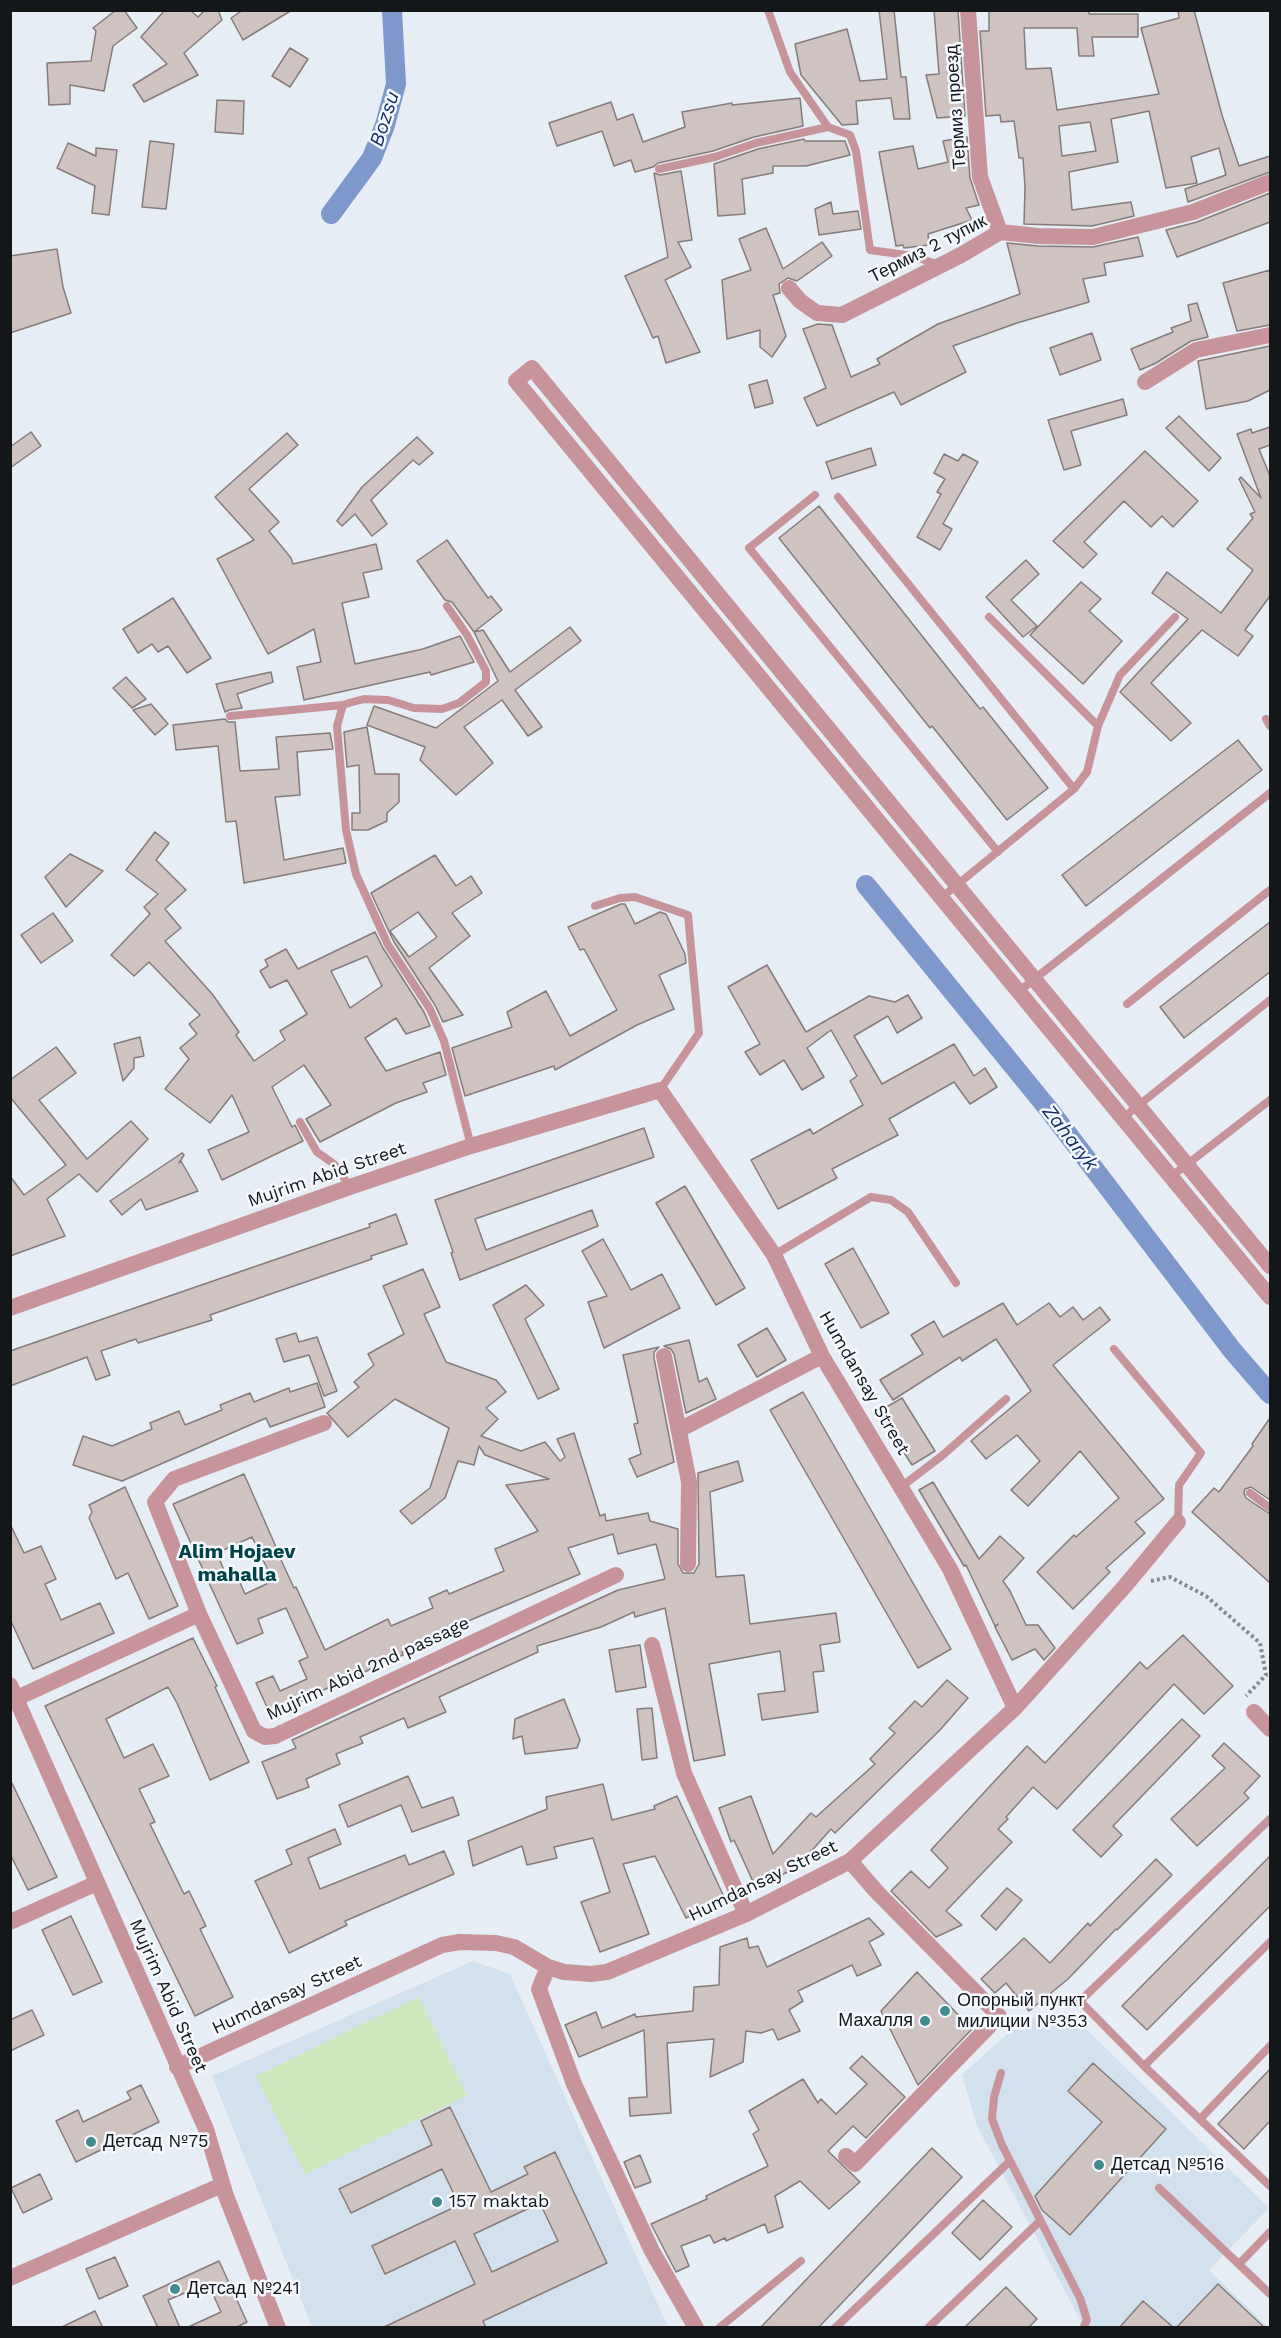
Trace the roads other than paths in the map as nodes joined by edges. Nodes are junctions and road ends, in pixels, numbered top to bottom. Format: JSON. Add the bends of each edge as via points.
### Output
{"nodes":[{"id":1,"x":768,"y":10,"type":"edge"},
{"id":2,"x":968,"y":10,"type":"edge"},
{"id":3,"x":828,"y":127,"type":"junction"},
{"id":4,"x":659,"y":168,"type":"dead end"},
{"id":5,"x":1270,"y":182,"type":"edge"},
{"id":6,"x":1000,"y":232,"type":"junction"},
{"id":7,"x":940,"y":265,"type":"junction"},
{"id":8,"x":789,"y":288,"type":"dead end"},
{"id":9,"x":1270,"y":335,"type":"edge"},
{"id":10,"x":1145,"y":382,"type":"dead end"},
{"id":11,"x":815,"y":495,"type":"dead end"},
{"id":12,"x":838,"y":497,"type":"dead end"},
{"id":13,"x":447,"y":606,"type":"dead end"},
{"id":14,"x":988,"y":617,"type":"dead end"},
{"id":15,"x":1175,"y":617,"type":"dead end"},
{"id":16,"x":343,"y":705,"type":"junction"},
{"id":17,"x":230,"y":716,"type":"dead end"},
{"id":18,"x":1098,"y":726,"type":"junction"},
{"id":19,"x":1074,"y":789,"type":"junction"},
{"id":20,"x":1270,"y":793,"type":"edge"},
{"id":21,"x":998,"y":852,"type":"junction"},
{"id":22,"x":958,"y":885,"type":"junction"},
{"id":23,"x":1270,"y":890,"type":"edge"},
{"id":24,"x":940,"y":899,"type":"junction"},
{"id":25,"x":595,"y":906,"type":"dead end"},
{"id":26,"x":1035,"y":978,"type":"junction"},
{"id":27,"x":1018,"y":993,"type":"junction"},
{"id":28,"x":1270,"y":1000,"type":"edge"},
{"id":29,"x":1127,"y":1004,"type":"dead end"},
{"id":30,"x":660,"y":1090,"type":"junction"},
{"id":31,"x":1270,"y":1100,"type":"edge"},
{"id":32,"x":1139,"y":1106,"type":"junction"},
{"id":33,"x":1124,"y":1117,"type":"junction"},
{"id":34,"x":300,"y":1122,"type":"dead end"},
{"id":35,"x":471,"y":1146,"type":"junction"},
{"id":36,"x":1187,"y":1166,"type":"junction"},
{"id":37,"x":1172,"y":1176,"type":"junction"},
{"id":38,"x":350,"y":1187,"type":"junction"},
{"id":39,"x":774,"y":1255,"type":"junction"},
{"id":40,"x":1270,"y":1266,"type":"edge"},
{"id":41,"x":956,"y":1282,"type":"dead end"},
{"id":42,"x":1270,"y":1297,"type":"edge"},
{"id":43,"x":10,"y":1308,"type":"edge"},
{"id":44,"x":1114,"y":1349,"type":"dead end"},
{"id":45,"x":664,"y":1356,"type":"dead end"},
{"id":46,"x":822,"y":1356,"type":"junction"},
{"id":47,"x":1006,"y":1399,"type":"dead end"},
{"id":48,"x":324,"y":1424,"type":"dead end"},
{"id":49,"x":679,"y":1430,"type":"junction"},
{"id":50,"x":901,"y":1487,"type":"junction"},
{"id":51,"x":1250,"y":1493,"type":"dead end"},
{"id":52,"x":1270,"y":1508,"type":"edge"},
{"id":53,"x":1178,"y":1522,"type":"joint"},
{"id":54,"x":688,"y":1564,"type":"dead end"},
{"id":55,"x":616,"y":1575,"type":"dead end"},
{"id":56,"x":199,"y":1614,"type":"junction"},
{"id":57,"x":652,"y":1645,"type":"dead end"},
{"id":58,"x":14,"y":1692,"type":"edge"},
{"id":59,"x":1015,"y":1708,"type":"junction"},
{"id":60,"x":1254,"y":1712,"type":"dead end"},
{"id":61,"x":1270,"y":1729,"type":"edge"},
{"id":62,"x":1270,"y":1819,"type":"edge"},
{"id":63,"x":850,"y":1861,"type":"junction"},
{"id":64,"x":97,"y":1883,"type":"junction"},
{"id":65,"x":746,"y":1914,"type":"junction"},
{"id":66,"x":10,"y":1923,"type":"edge"},
{"id":67,"x":1270,"y":1942,"type":"edge"},
{"id":68,"x":548,"y":1967,"type":"junction"},
{"id":69,"x":1270,"y":2046,"type":"edge"},
{"id":70,"x":1144,"y":2066,"type":"junction"},
{"id":71,"x":177,"y":2067,"type":"junction"},
{"id":72,"x":1001,"y":2073,"type":"dead end"},
{"id":73,"x":1200,"y":2119,"type":"junction"},
{"id":74,"x":846,"y":2156,"type":"dead end"},
{"id":75,"x":1010,"y":2161,"type":"junction"},
{"id":76,"x":222,"y":2185,"type":"junction"},
{"id":77,"x":1270,"y":2186,"type":"edge"},
{"id":78,"x":1159,"y":2188,"type":"dead end"},
{"id":79,"x":1040,"y":2221,"type":"junction"},
{"id":80,"x":1270,"y":2232,"type":"edge"},
{"id":81,"x":801,"y":2261,"type":"dead end"},
{"id":82,"x":1239,"y":2264,"type":"junction"},
{"id":83,"x":10,"y":2278,"type":"edge"},
{"id":84,"x":1270,"y":2294,"type":"edge"},
{"id":85,"x":278,"y":2328,"type":"edge"},
{"id":86,"x":696,"y":2328,"type":"edge"},
{"id":87,"x":719,"y":2328,"type":"edge"},
{"id":88,"x":835,"y":2328,"type":"edge"},
{"id":89,"x":928,"y":2328,"type":"edge"},
{"id":90,"x":1083,"y":2328,"type":"edge"}],
"edges":[{"from":1,"to":3,"type":"lane","via":[[790,72]]},
{"from":2,"to":6,"type":"street","name":"Термиз проезд","via":[[981,177]]},
{"from":3,"to":4,"type":"lane"},
{"from":3,"to":7,"type":"lane","via":[[850,135],[856,151],[870,250],[913,256]]},
{"from":5,"to":6,"type":"street","name":"Термиз 2 тупик","via":[[1192,212],[1093,237]]},
{"from":6,"to":7,"type":"street","name":"Термиз 2 тупик"},
{"from":7,"to":8,"type":"street","name":"Термиз 2 тупик","via":[[842,315],[817,313]]},
{"from":9,"to":10,"type":"street","via":[[1196,350]]},
{"from":11,"to":21,"type":"lane","via":[[749,548]]},
{"from":12,"to":19,"type":"lane"},
{"from":13,"to":16,"type":"lane","via":[[477,653],[486,671],[486,682],[459,703],[442,709],[364,699]]},
{"from":14,"to":18,"type":"lane"},
{"from":15,"to":18,"type":"lane","via":[[1120,675]]},
{"from":16,"to":17,"type":"lane"},
{"from":16,"to":35,"type":"lane","via":[[337,726],[346,830],[356,874],[388,945],[435,1019]]},
{"from":18,"to":19,"type":"lane","via":[[1087,772]]},
{"from":19,"to":21,"type":"lane"},
{"from":20,"to":26,"type":"lane"},
{"from":21,"to":22,"type":"lane"},
{"from":22,"to":24,"type":"lane"},
{"from":22,"to":24,"type":"street","via":[[532,368],[516,381]]},
{"from":22,"to":26,"type":"street"},
{"from":23,"to":29,"type":"lane"},
{"from":24,"to":27,"type":"street"},
{"from":25,"to":30,"type":"lane","via":[[635,897],[688,915],[699,1033]]},
{"from":26,"to":27,"type":"lane"},
{"from":26,"to":32,"type":"street"},
{"from":27,"to":33,"type":"street"},
{"from":28,"to":32,"type":"lane"},
{"from":30,"to":35,"type":"street","name":"Mujrim Abid Street"},
{"from":30,"to":39,"type":"street","name":"Humdansay Street"},
{"from":31,"to":36,"type":"lane"},
{"from":32,"to":33,"type":"lane"},
{"from":32,"to":36,"type":"street"},
{"from":33,"to":37,"type":"street"},
{"from":34,"to":38,"type":"lane","via":[[316,1152],[334,1164]]},
{"from":35,"to":38,"type":"street","name":"Mujrim Abid Street"},
{"from":36,"to":37,"type":"lane"},
{"from":36,"to":40,"type":"street"},
{"from":37,"to":42,"type":"street"},
{"from":38,"to":43,"type":"street","name":"Mujrim Abid Street"},
{"from":39,"to":41,"type":"lane","via":[[871,1197],[891,1200],[908,1212]]},
{"from":39,"to":46,"type":"street","name":"Humdansay Street"},
{"from":44,"to":53,"type":"lane","via":[[1201,1453],[1179,1485]]},
{"from":45,"to":49,"type":"street"},
{"from":46,"to":49,"type":"street"},
{"from":46,"to":50,"type":"street","name":"Humdansay Street"},
{"from":47,"to":50,"type":"lane"},
{"from":48,"to":56,"type":"street","name":"Mujrim Abid 2nd passage","via":[[174,1479],[155,1502]]},
{"from":49,"to":54,"type":"street","via":[[689,1482]]},
{"from":50,"to":59,"type":"street","name":"Humdansay Street","via":[[950,1569]]},
{"from":51,"to":52,"type":"lane"},
{"from":53,"to":59,"type":"street","name":"Humdansay Street"},
{"from":55,"to":56,"type":"street","name":"Mujrim Abid 2nd passage","via":[[275,1736],[265,1737],[254,1731]]},
{"from":56,"to":58,"type":"street"},
{"from":57,"to":65,"type":"street","via":[[684,1773]]},
{"from":58,"to":64,"type":"street","name":"Mujrim Abid Street"},
{"from":59,"to":63,"type":"street","name":"Humdansay Street"},
{"from":60,"to":61,"type":"street"},
{"from":62,"to":70,"type":"lane","via":[[1077,2001]]},
{"from":63,"to":65,"type":"street","name":"Humdansay Street"},
{"from":63,"to":74,"type":"street","via":[[999,2016],[855,2164]]},
{"from":64,"to":66,"type":"street"},
{"from":64,"to":71,"type":"street","name":"Mujrim Abid Street"},
{"from":65,"to":68,"type":"street","name":"Humdansay Street","via":[[607,1972],[564,1972]]},
{"from":67,"to":70,"type":"lane"},
{"from":68,"to":71,"type":"street","name":"Humdansay Street","via":[[514,1947],[496,1943],[442,1946]]},
{"from":68,"to":86,"type":"street","via":[[538,1989],[574,2085],[652,2251]]},
{"from":69,"to":73,"type":"lane"},
{"from":70,"to":73,"type":"lane"},
{"from":71,"to":76,"type":"street","name":"Mujrim Abid Street","via":[[206,2130]]},
{"from":72,"to":75,"type":"lane","via":[[992,2119]]},
{"from":73,"to":77,"type":"lane"},
{"from":75,"to":79,"type":"lane"},
{"from":75,"to":88,"type":"lane"},
{"from":76,"to":83,"type":"street"},
{"from":76,"to":85,"type":"street","name":"Mujrim Abid Street"},
{"from":78,"to":82,"type":"lane"},
{"from":79,"to":89,"type":"lane"},
{"from":79,"to":90,"type":"lane","via":[[1080,2298],[1087,2320]]},
{"from":80,"to":82,"type":"lane"},
{"from":81,"to":87,"type":"lane"},
{"from":82,"to":84,"type":"lane"}]}
